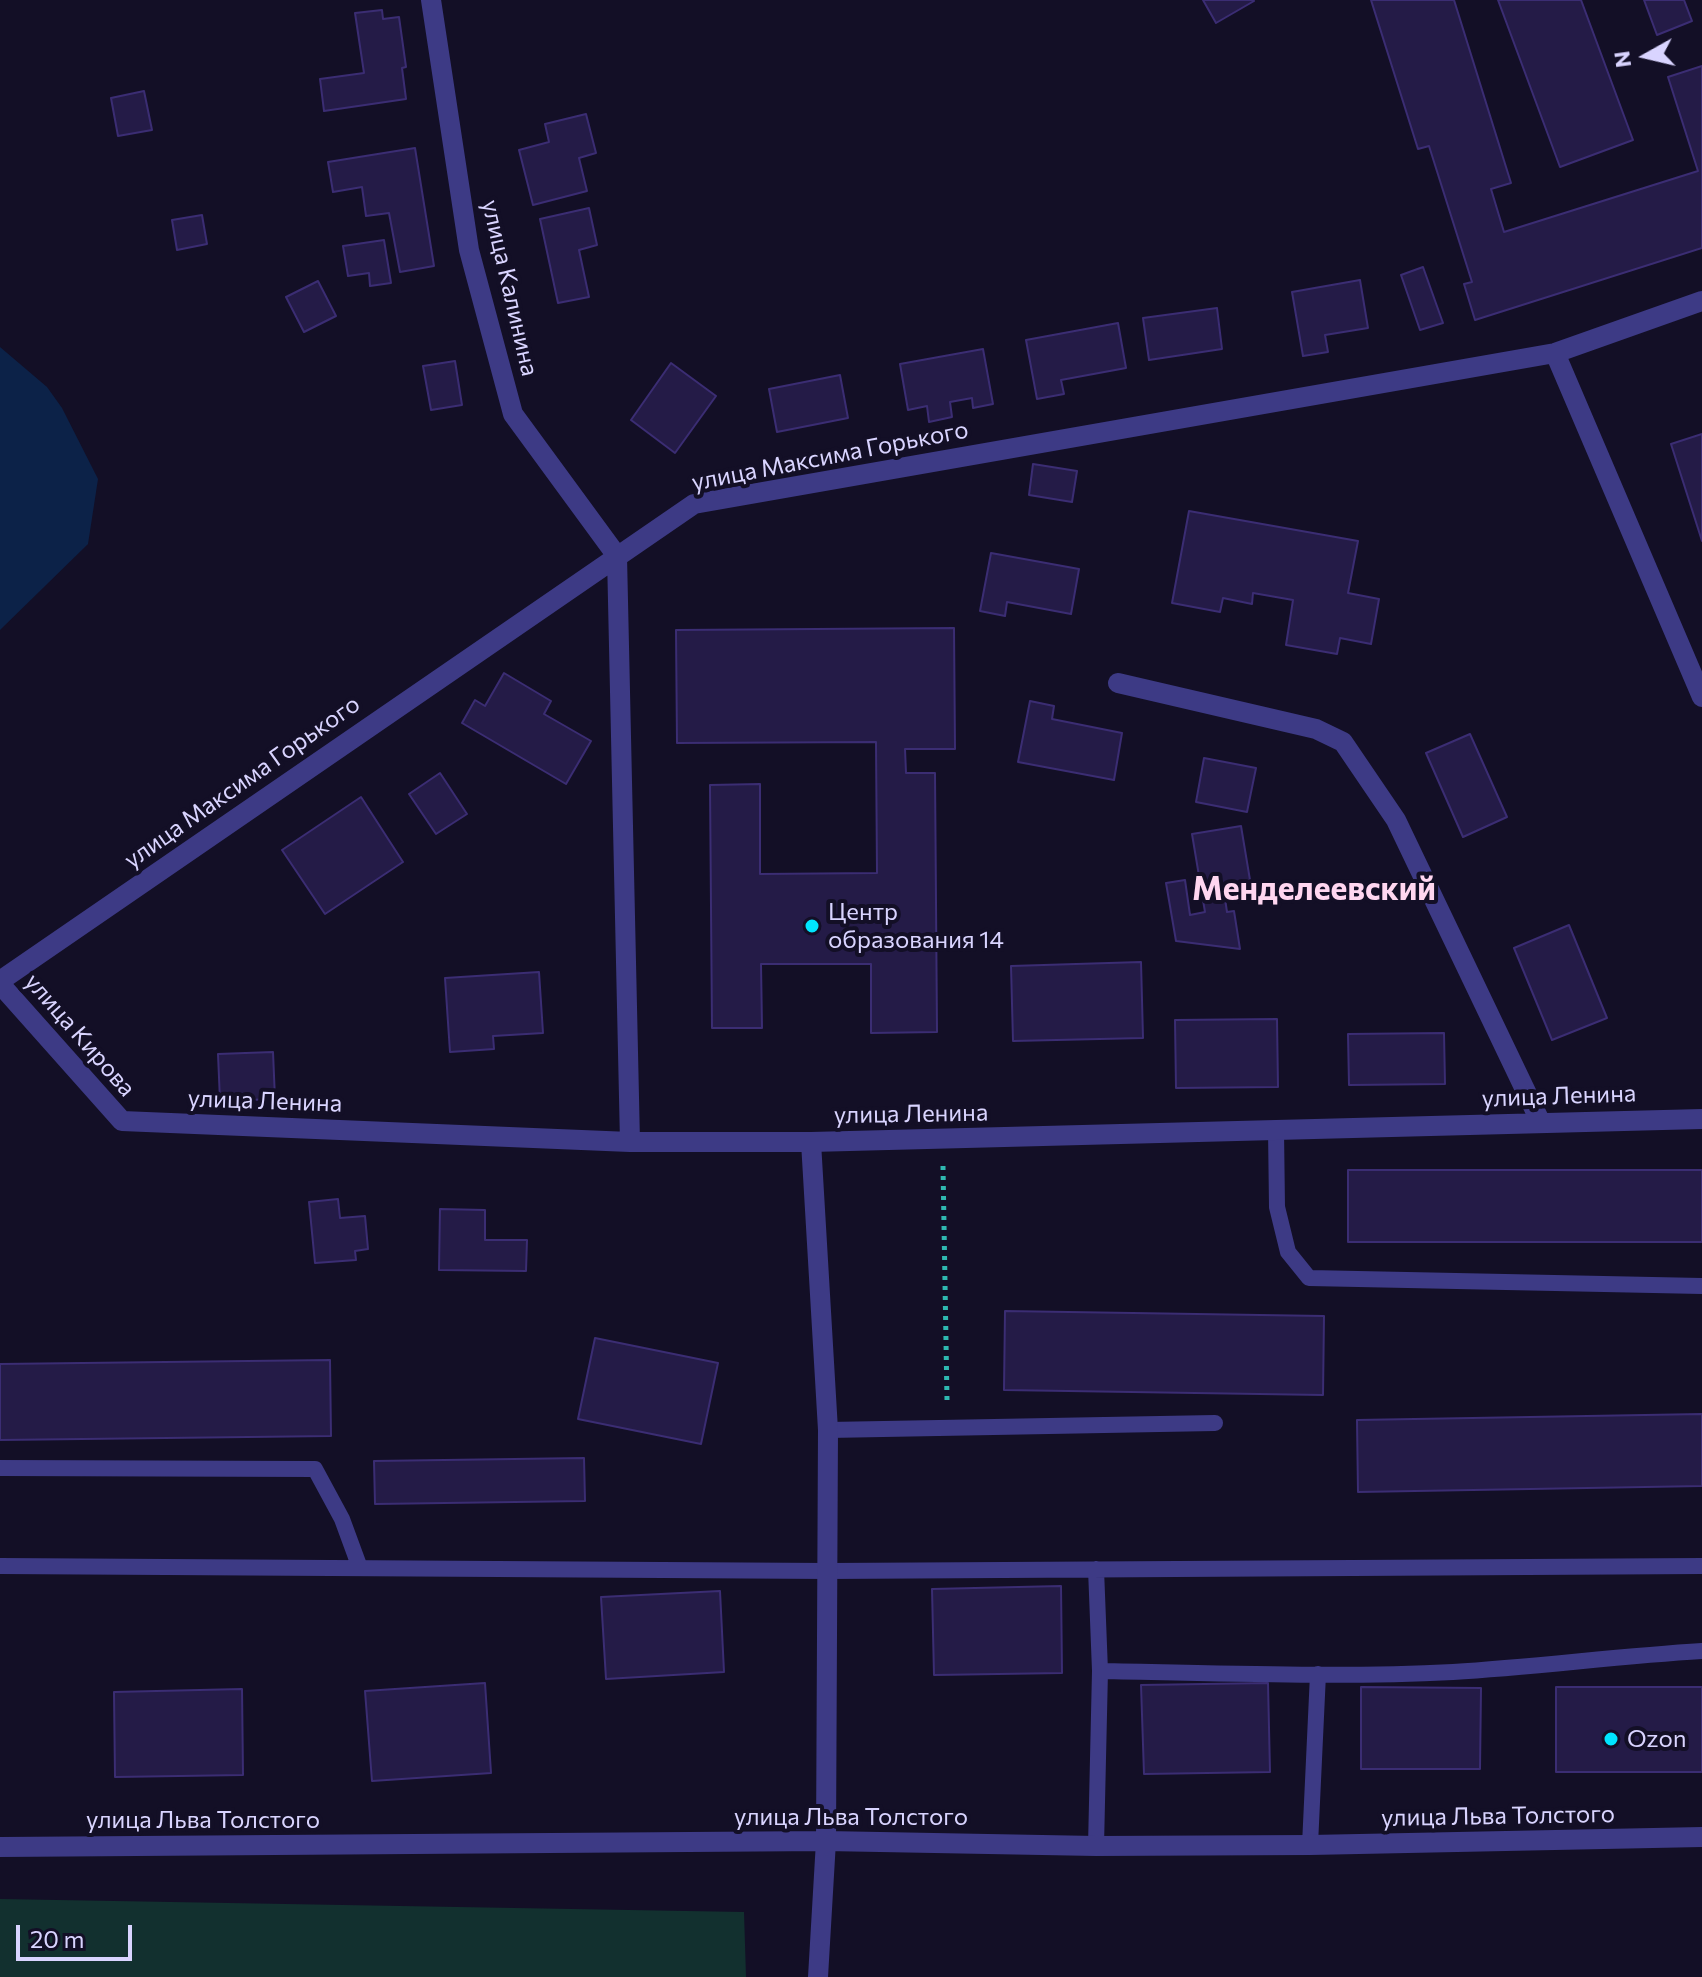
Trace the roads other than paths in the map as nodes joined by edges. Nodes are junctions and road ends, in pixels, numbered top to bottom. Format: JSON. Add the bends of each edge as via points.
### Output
{"nodes":[{"id":1,"x":431,"y":0,"type":"edge"},
{"id":2,"x":1702,"y":301,"type":"edge"},
{"id":3,"x":1555,"y":353,"type":"junction"},
{"id":4,"x":617,"y":556,"type":"junction"},
{"id":5,"x":1118,"y":683,"type":"dead end"},
{"id":6,"x":1702,"y":697,"type":"edge"},
{"id":7,"x":0,"y":982,"type":"edge"},
{"id":8,"x":1702,"y":1119,"type":"edge"},
{"id":9,"x":122,"y":1121,"type":"joint"},
{"id":10,"x":1541,"y":1123,"type":"junction"},
{"id":11,"x":1276,"y":1130,"type":"junction"},
{"id":12,"x":630,"y":1142,"type":"junction"},
{"id":13,"x":811,"y":1142,"type":"junction"},
{"id":14,"x":1702,"y":1286,"type":"edge"},
{"id":15,"x":1215,"y":1423,"type":"dead end"},
{"id":16,"x":828,"y":1430,"type":"junction"},
{"id":17,"x":0,"y":1468,"type":"edge"},
{"id":18,"x":0,"y":1566,"type":"edge"},
{"id":19,"x":1702,"y":1566,"type":"edge"},
{"id":20,"x":360,"y":1568,"type":"junction"},
{"id":21,"x":1096,"y":1569,"type":"junction"},
{"id":22,"x":828,"y":1571,"type":"junction"},
{"id":23,"x":1702,"y":1651,"type":"edge"},
{"id":24,"x":1100,"y":1671,"type":"junction"},
{"id":25,"x":1318,"y":1674,"type":"junction"},
{"id":26,"x":1702,"y":1837,"type":"edge"},
{"id":27,"x":826,"y":1841,"type":"junction"},
{"id":28,"x":1310,"y":1845,"type":"junction"},
{"id":29,"x":1096,"y":1846,"type":"junction"},
{"id":30,"x":0,"y":1847,"type":"edge"},
{"id":31,"x":818,"y":1977,"type":"edge"}],
"edges":[{"from":1,"to":4,"type":"street","name":"улица Калинина","via":[[469,250],[513,414]]},
{"from":2,"to":3,"type":"street","name":"улица Максима Горького"},
{"from":3,"to":4,"type":"street","name":"улица Максима Горького","via":[[694,504]]},
{"from":3,"to":6,"type":"street"},
{"from":4,"to":7,"type":"street","name":"улица Максима Горького"},
{"from":4,"to":12,"type":"street"},
{"from":5,"to":10,"type":"street","via":[[1316,729],[1343,742],[1396,820]]},
{"from":7,"to":9,"type":"street","name":"улица Кирова"},
{"from":8,"to":10,"type":"street","name":"улица Ленина"},
{"from":9,"to":12,"type":"street","name":"улица Ленина"},
{"from":10,"to":11,"type":"street","name":"улица Ленина"},
{"from":11,"to":13,"type":"street","name":"улица Ленина"},
{"from":11,"to":14,"type":"lane","via":[[1277,1207],[1288,1252],[1309,1278]]},
{"from":12,"to":13,"type":"street","name":"улица Ленина"},
{"from":13,"to":16,"type":"street"},
{"from":15,"to":16,"type":"lane"},
{"from":16,"to":22,"type":"street"},
{"from":17,"to":20,"type":"lane","via":[[315,1469]]},
{"from":18,"to":20,"type":"lane"},
{"from":19,"to":21,"type":"lane"},
{"from":20,"to":22,"type":"lane"},
{"from":21,"to":22,"type":"lane"},
{"from":21,"to":24,"type":"lane"},
{"from":22,"to":27,"type":"street"},
{"from":23,"to":25,"type":"lane","via":[[1454,1672]]},
{"from":24,"to":25,"type":"lane"},
{"from":24,"to":29,"type":"lane"},
{"from":25,"to":28,"type":"lane"},
{"from":26,"to":28,"type":"street","name":"улица Льва Толстого"},
{"from":27,"to":29,"type":"street","name":"улица Льва Толстого"},
{"from":27,"to":30,"type":"street","name":"улица Льва Толстого"},
{"from":27,"to":31,"type":"street"},
{"from":28,"to":29,"type":"street","name":"улица Льва Толстого"}]}
